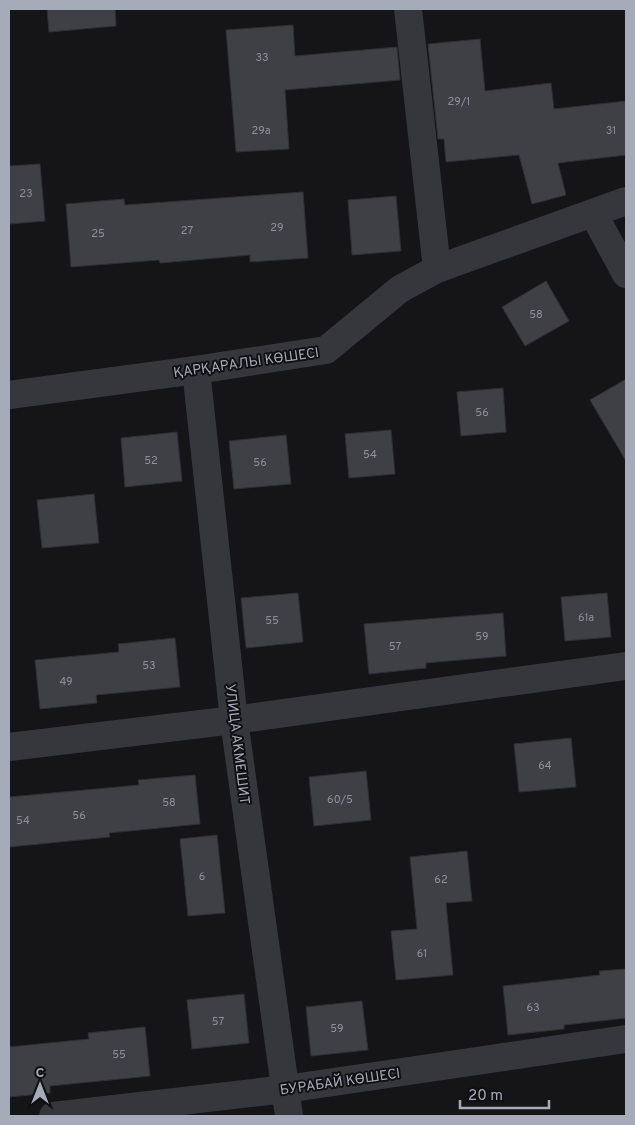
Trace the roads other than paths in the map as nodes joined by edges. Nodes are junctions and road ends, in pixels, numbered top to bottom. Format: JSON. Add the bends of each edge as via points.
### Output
{"nodes":[{"id":1,"x":408,"y":9,"type":"edge"},
{"id":2,"x":626,"y":201,"type":"edge"},
{"id":3,"x":593,"y":213,"type":"junction"},
{"id":4,"x":437,"y":269,"type":"junction"},
{"id":5,"x":626,"y":274,"type":"edge"},
{"id":6,"x":196,"y":370,"type":"junction"},
{"id":7,"x":9,"y":394,"type":"edge"},
{"id":8,"x":626,"y":666,"type":"edge"},
{"id":9,"x":234,"y":720,"type":"junction"},
{"id":10,"x":9,"y":747,"type":"edge"},
{"id":11,"x":626,"y":1039,"type":"edge"},
{"id":12,"x":286,"y":1089,"type":"junction"},
{"id":13,"x":53,"y":1116,"type":"edge"},
{"id":14,"x":289,"y":1116,"type":"edge"}],
"edges":[{"from":1,"to":4,"type":"street"},
{"from":2,"to":3,"type":"street","name":"ҚАРҚАРАЛЫ КӨШЕСІ"},
{"from":3,"to":4,"type":"street","name":"ҚАРҚАРАЛЫ КӨШЕСІ"},
{"from":3,"to":5,"type":"street"},
{"from":4,"to":6,"type":"street","name":"ҚАРҚАРАЛЫ КӨШЕСІ","via":[[400,289],[326,350]]},
{"from":6,"to":7,"type":"street","name":"ҚАРҚАРАЛЫ КӨШЕСІ"},
{"from":6,"to":9,"type":"street","name":"УЛИЦА АКМЕШИТ"},
{"from":8,"to":9,"type":"street"},
{"from":9,"to":10,"type":"street"},
{"from":9,"to":12,"type":"street","name":"УЛИЦА АКМЕШИТ"},
{"from":11,"to":12,"type":"street","name":"БУРАБАЙ КӨШЕСІ"},
{"from":12,"to":13,"type":"street","name":"БУРАБАЙ КӨШЕСІ"},
{"from":12,"to":14,"type":"street","name":"УЛИЦА АКМЕШИТ"}]}
